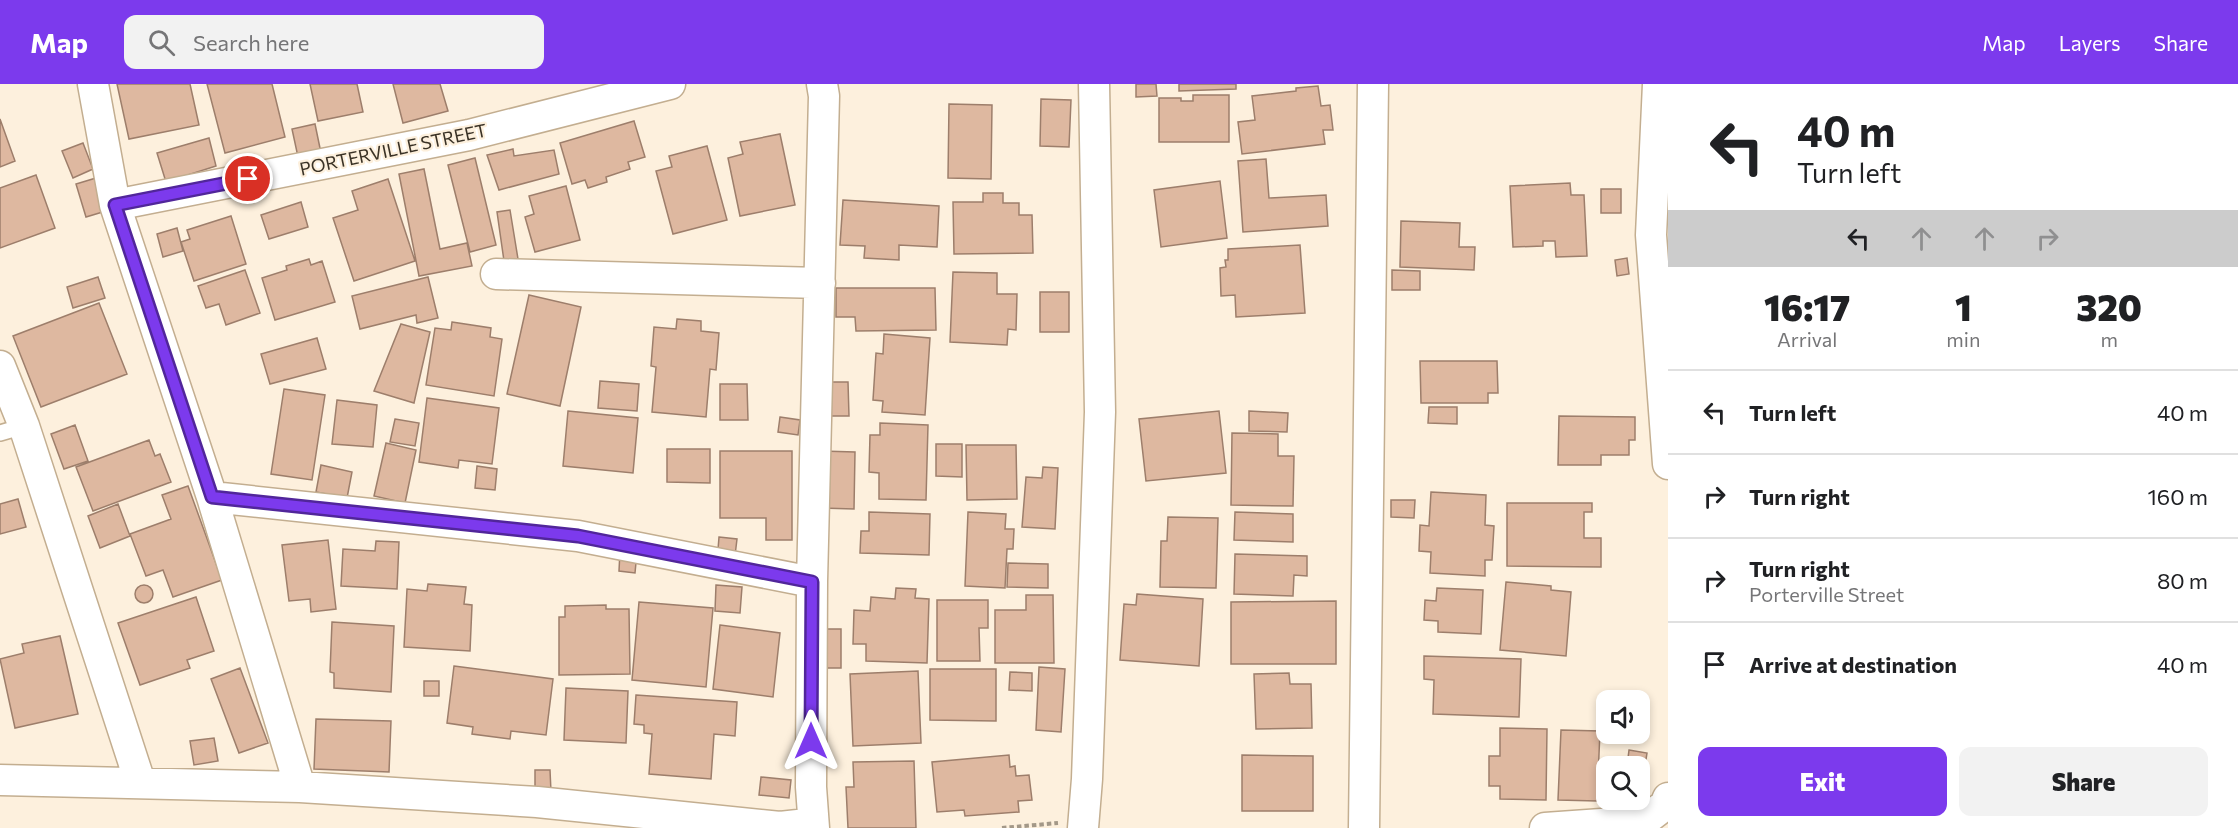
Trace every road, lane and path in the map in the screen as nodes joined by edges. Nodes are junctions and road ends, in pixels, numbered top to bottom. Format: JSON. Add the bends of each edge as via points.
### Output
{"nodes":[{"id":1,"x":93,"y":84,"type":"edge"},
{"id":2,"x":670,"y":84,"type":"edge"},
{"id":3,"x":822,"y":84,"type":"edge"},
{"id":4,"x":1094,"y":84,"type":"edge"},
{"id":5,"x":1373,"y":84,"type":"edge"},
{"id":6,"x":1658,"y":84,"type":"edge"},
{"id":7,"x":115,"y":205,"type":"junction"},
{"id":8,"x":496,"y":274,"type":"dead end"},
{"id":9,"x":820,"y":283,"type":"junction"},
{"id":10,"x":0,"y":366,"type":"edge"},
{"id":11,"x":12,"y":429,"type":"edge"},
{"id":12,"x":1668,"y":464,"type":"edge"},
{"id":13,"x":212,"y":497,"type":"junction"},
{"id":14,"x":812,"y":582,"type":"junction"},
{"id":15,"x":0,"y":780,"type":"edge"},
{"id":16,"x":140,"y":782,"type":"junction"},
{"id":17,"x":300,"y":787,"type":"junction"},
{"id":18,"x":1668,"y":798,"type":"edge"},
{"id":19,"x":1084,"y":824,"type":"edge"},
{"id":20,"x":814,"y":828,"type":"edge"},
{"id":21,"x":1002,"y":828,"type":"edge"},
{"id":22,"x":1364,"y":828,"type":"edge"},
{"id":23,"x":1545,"y":828,"type":"edge"}],
"edges":[{"from":1,"to":7,"type":"street"},
{"from":2,"to":7,"type":"street","name":"PORTERVILLE STREET","via":[[470,135]]},
{"from":3,"to":9,"type":"street"},
{"from":4,"to":19,"type":"street","via":[[1100,412]]},
{"from":5,"to":22,"type":"street"},
{"from":6,"to":12,"type":"street","via":[[1651,236]]},
{"from":7,"to":13,"type":"street"},
{"from":8,"to":9,"type":"street"},
{"from":9,"to":14,"type":"street"},
{"from":10,"to":11,"type":"street"},
{"from":11,"to":16,"type":"street"},
{"from":13,"to":14,"type":"street","via":[[578,536]]},
{"from":13,"to":17,"type":"street"},
{"from":14,"to":20,"type":"street"},
{"from":15,"to":16,"type":"street"},
{"from":16,"to":17,"type":"street"},
{"from":17,"to":20,"type":"street","via":[[537,802]]},
{"from":18,"to":23,"type":"street","via":[[1665,806],[1644,821]]},
{"from":19,"to":21,"type":"path"}]}
